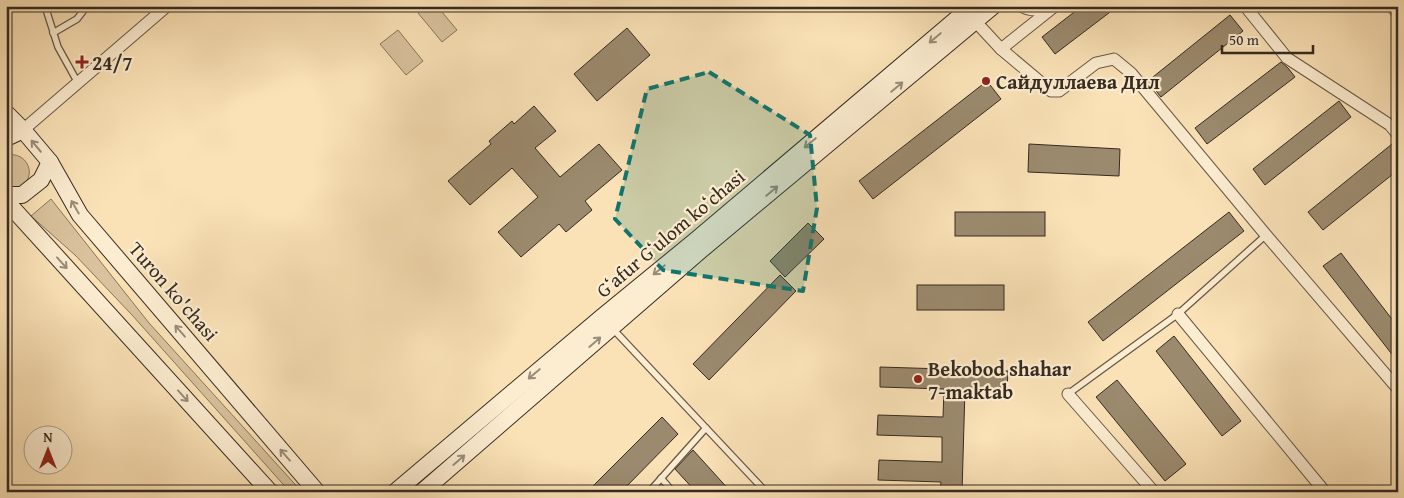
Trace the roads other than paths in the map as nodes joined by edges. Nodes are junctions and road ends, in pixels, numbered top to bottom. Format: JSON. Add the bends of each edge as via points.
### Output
{"nodes":[{"id":1,"x":45,"y":6,"type":"edge"},
{"id":2,"x":87,"y":6,"type":"edge"},
{"id":3,"x":167,"y":6,"type":"edge"},
{"id":4,"x":993,"y":6,"type":"edge"},
{"id":5,"x":1021,"y":6,"type":"edge"},
{"id":6,"x":1245,"y":6,"type":"edge"},
{"id":7,"x":1054,"y":7,"type":"edge"},
{"id":8,"x":974,"y":14,"type":"edge"},
{"id":9,"x":53,"y":32,"type":"junction"},
{"id":10,"x":1001,"y":49,"type":"junction"},
{"id":11,"x":78,"y":83,"type":"junction"},
{"id":12,"x":6,"y":113,"type":"edge"},
{"id":13,"x":23,"y":130,"type":"junction"},
{"id":14,"x":1398,"y":135,"type":"edge"},
{"id":15,"x":6,"y":138,"type":"edge"},
{"id":16,"x":50,"y":162,"type":"junction"},
{"id":17,"x":6,"y":195,"type":"edge"},
{"id":18,"x":6,"y":201,"type":"edge"},
{"id":19,"x":1266,"y":235,"type":"junction"},
{"id":20,"x":698,"y":245,"type":"junction"},
{"id":21,"x":1178,"y":314,"type":"junction"},
{"id":22,"x":612,"y":328,"type":"junction"},
{"id":23,"x":1398,"y":389,"type":"edge"},
{"id":24,"x":1068,"y":394,"type":"joint"},
{"id":25,"x":706,"y":428,"type":"junction"},
{"id":26,"x":662,"y":478,"type":"junction"},
{"id":27,"x":270,"y":492,"type":"edge"},
{"id":28,"x":317,"y":492,"type":"edge"},
{"id":29,"x":395,"y":492,"type":"edge"},
{"id":30,"x":422,"y":492,"type":"edge"},
{"id":31,"x":649,"y":492,"type":"edge"},
{"id":32,"x":673,"y":492,"type":"edge"},
{"id":33,"x":766,"y":492,"type":"edge"},
{"id":34,"x":1154,"y":492,"type":"edge"},
{"id":35,"x":1325,"y":492,"type":"edge"}],
"edges":[{"from":1,"to":9,"type":"lane"},
{"from":2,"to":9,"type":"lane","via":[[77,19]]},
{"from":3,"to":11,"type":"street"},
{"from":4,"to":8,"type":"main road","name":"Gʻafur Gʻulom koʻchasi"},
{"from":5,"to":7,"type":"street","via":[[1039,10]]},
{"from":6,"to":14,"type":"street","via":[[1287,58],[1390,125]]},
{"from":7,"to":10,"type":"street"},
{"from":8,"to":10,"type":"street"},
{"from":8,"to":20,"type":"main road","name":"Gʻafur Gʻulom koʻchasi"},
{"from":9,"to":11,"type":"lane"},
{"from":10,"to":19,"type":"street","via":[[1050,91],[1059,91],[1096,63],[1114,59],[1131,73]]},
{"from":11,"to":13,"type":"street"},
{"from":12,"to":13,"type":"main road","name":"Turon ko'chasi"},
{"from":13,"to":15,"type":"main road"},
{"from":16,"to":13,"type":"main road","name":"Turon ko'chasi","one_way":true},
{"from":16,"to":17,"type":"main road","via":[[41,180],[22,195]]},
{"from":28,"to":16,"type":"main road","name":"Turon ko'chasi","one_way":true,"via":[[80,215]]},
{"from":18,"to":27,"type":"main road","one_way":true},
{"from":19,"to":21,"type":"lane"},
{"from":19,"to":23,"type":"street"},
{"from":20,"to":22,"type":"main road","name":"Gʻafur Gʻulom koʻchasi"},
{"from":20,"to":29,"type":"main road","name":"Gʻafur Gʻulom koʻchasi","one_way":true,"via":[[602,317]]},
{"from":21,"to":24,"type":"lane"},
{"from":21,"to":35,"type":"street"},
{"from":22,"to":25,"type":"lane"},
{"from":30,"to":22,"type":"main road","name":"Gʻafur Gʻulom koʻchasi","one_way":true},
{"from":24,"to":34,"type":"street"},
{"from":25,"to":26,"type":"lane"},
{"from":25,"to":33,"type":"lane"},
{"from":26,"to":31,"type":"lane"},
{"from":26,"to":32,"type":"lane"}]}
